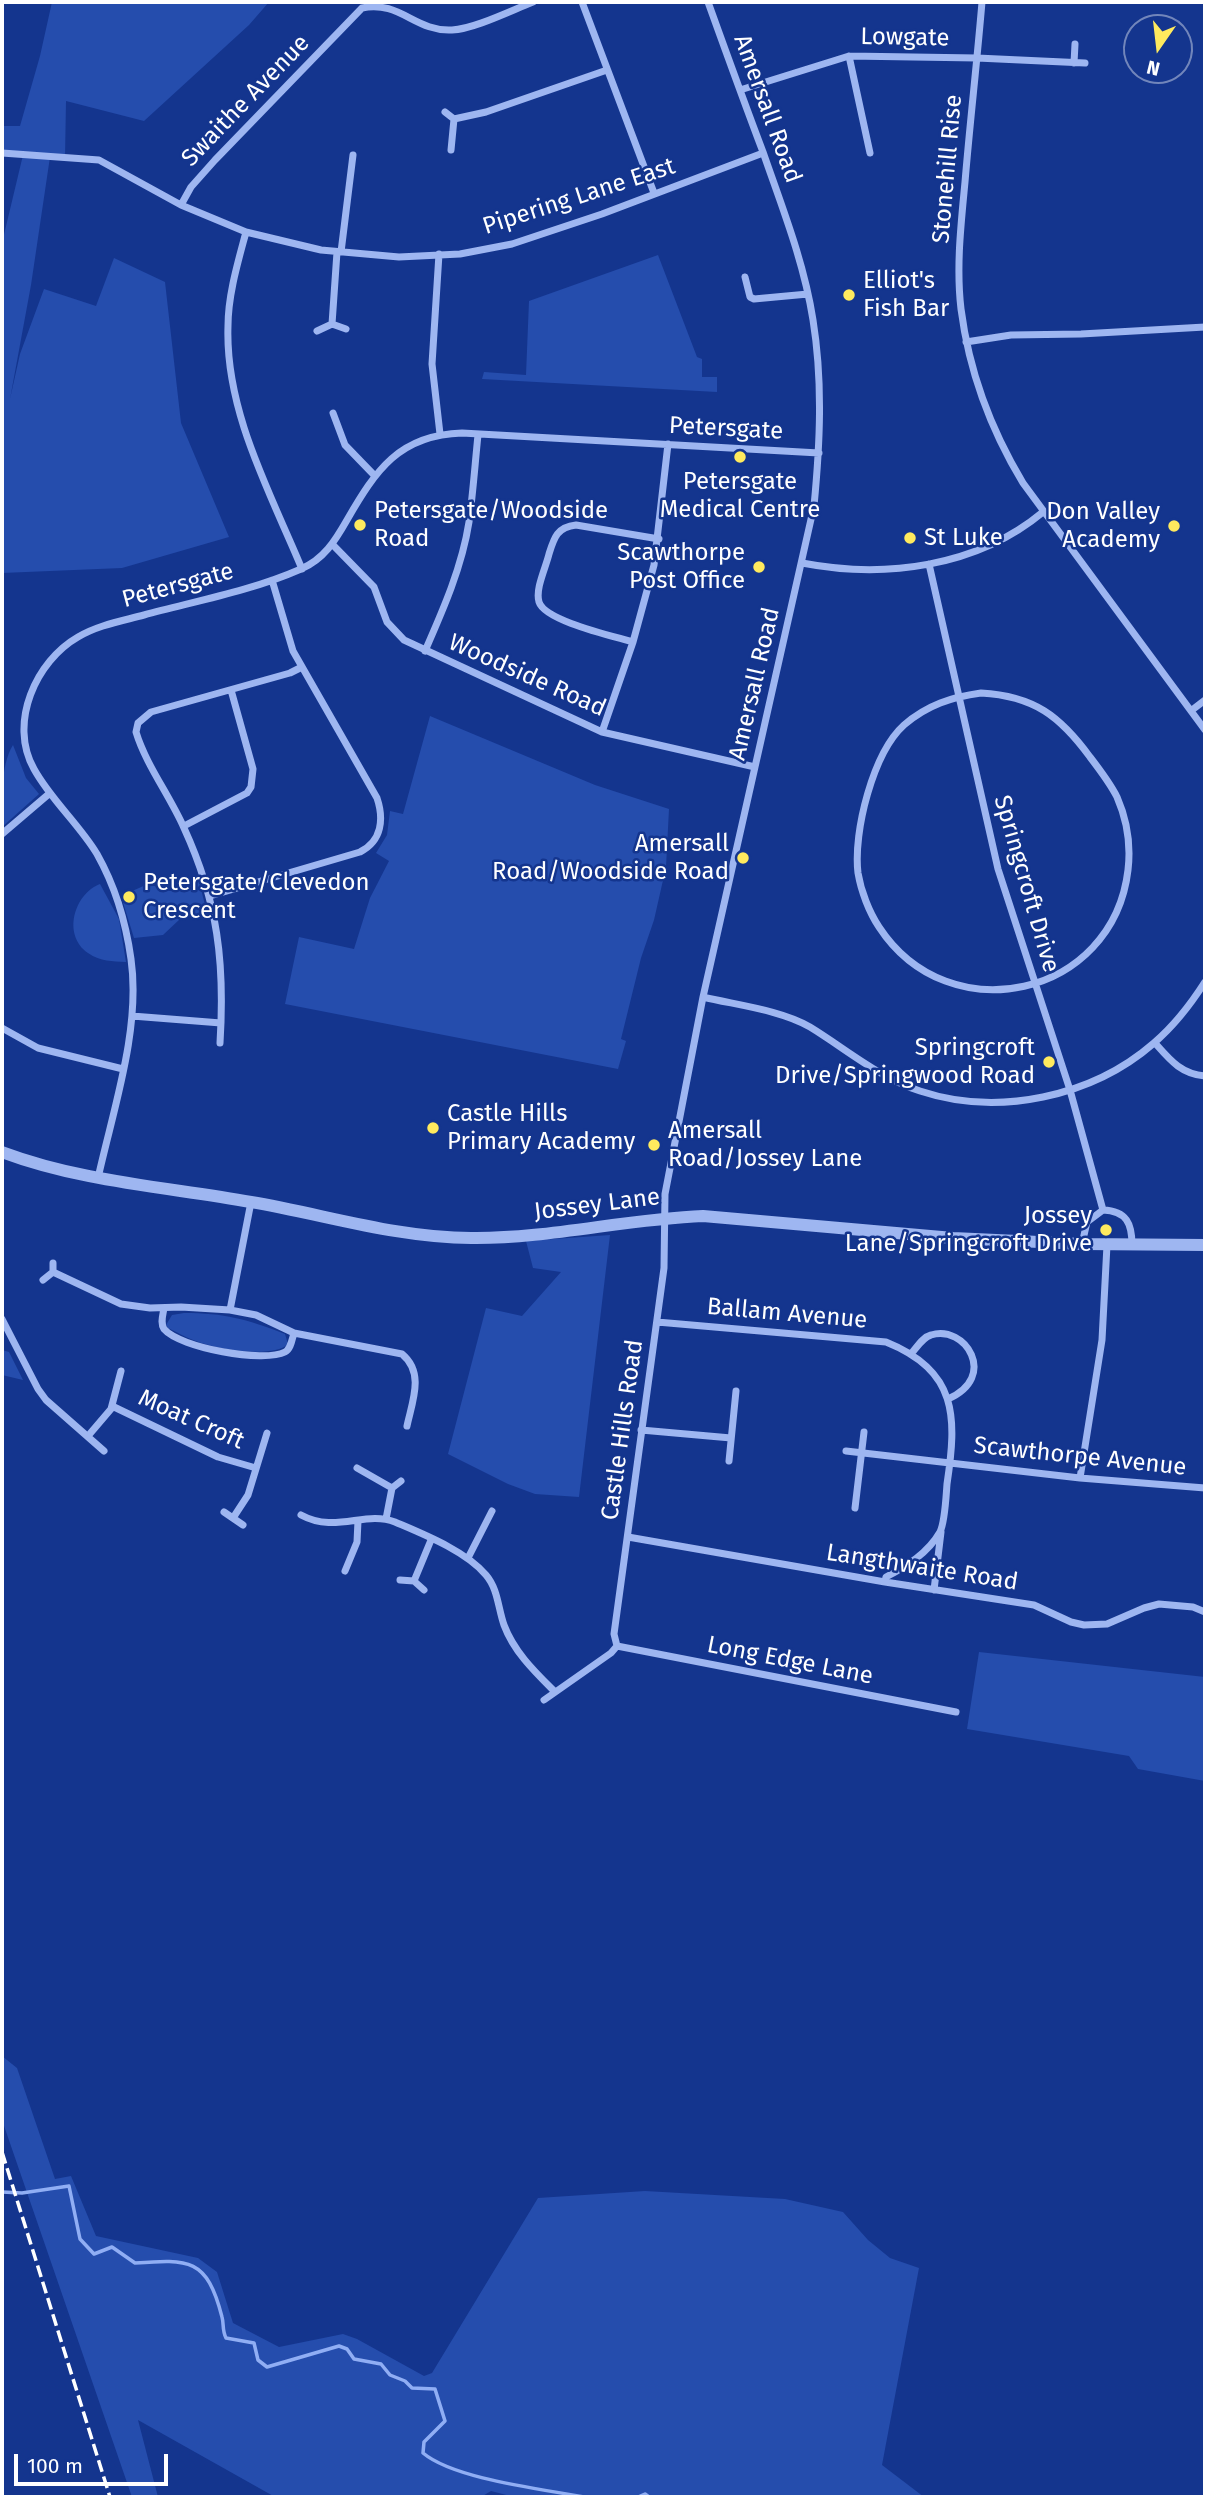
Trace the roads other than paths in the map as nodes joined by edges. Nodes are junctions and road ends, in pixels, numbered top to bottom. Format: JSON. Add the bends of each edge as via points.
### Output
{"nodes":[{"id":1,"x":533,"y":2,"type":"edge"},
{"id":2,"x":582,"y":2,"type":"edge"},
{"id":3,"x":708,"y":2,"type":"edge"},
{"id":4,"x":982,"y":2,"type":"edge"},
{"id":5,"x":1075,"y":44,"type":"dead end"},
{"id":6,"x":849,"y":56,"type":"junction"},
{"id":7,"x":977,"y":58,"type":"junction"},
{"id":8,"x":1074,"y":63,"type":"junction"},
{"id":9,"x":1085,"y":64,"type":"dead end"},
{"id":10,"x":607,"y":70,"type":"junction"},
{"id":11,"x":740,"y":90,"type":"junction"},
{"id":12,"x":445,"y":112,"type":"dead end"},
{"id":13,"x":454,"y":120,"type":"junction"},
{"id":14,"x":451,"y":150,"type":"dead end"},
{"id":15,"x":2,"y":153,"type":"edge"},
{"id":16,"x":763,"y":153,"type":"junction"},
{"id":17,"x":870,"y":153,"type":"dead end"},
{"id":18,"x":353,"y":155,"type":"dead end"},
{"id":19,"x":654,"y":193,"type":"junction"},
{"id":20,"x":181,"y":205,"type":"junction"},
{"id":21,"x":246,"y":232,"type":"junction"},
{"id":22,"x":339,"y":252,"type":"junction"},
{"id":23,"x":439,"y":254,"type":"junction"},
{"id":24,"x":745,"y":277,"type":"dead end"},
{"id":25,"x":808,"y":294,"type":"junction"},
{"id":26,"x":332,"y":324,"type":"junction"},
{"id":27,"x":1205,"y":327,"type":"edge"},
{"id":28,"x":346,"y":329,"type":"dead end"},
{"id":29,"x":317,"y":331,"type":"dead end"},
{"id":30,"x":967,"y":342,"type":"junction"},
{"id":31,"x":333,"y":413,"type":"dead end"},
{"id":32,"x":440,"y":434,"type":"junction"},
{"id":33,"x":478,"y":435,"type":"junction"},
{"id":34,"x":668,"y":444,"type":"junction"},
{"id":35,"x":820,"y":453,"type":"junction"},
{"id":36,"x":374,"y":475,"type":"junction"},
{"id":37,"x":1043,"y":512,"type":"junction"},
{"id":38,"x":659,"y":539,"type":"junction"},
{"id":39,"x":333,"y":545,"type":"junction"},
{"id":40,"x":802,"y":563,"type":"junction"},
{"id":41,"x":929,"y":564,"type":"junction"},
{"id":42,"x":302,"y":569,"type":"junction"},
{"id":43,"x":272,"y":580,"type":"junction"},
{"id":44,"x":633,"y":642,"type":"junction"},
{"id":45,"x":425,"y":651,"type":"junction"},
{"id":46,"x":302,"y":667,"type":"junction"},
{"id":47,"x":231,"y":690,"type":"junction"},
{"id":48,"x":959,"y":696,"type":"junction"},
{"id":49,"x":1205,"y":700,"type":"edge"},
{"id":50,"x":1192,"y":710,"type":"junction"},
{"id":51,"x":1205,"y":730,"type":"edge"},
{"id":52,"x":602,"y":732,"type":"junction"},
{"id":53,"x":755,"y":767,"type":"junction"},
{"id":54,"x":50,"y":793,"type":"junction"},
{"id":55,"x":184,"y":826,"type":"junction"},
{"id":56,"x":2,"y":834,"type":"edge"},
{"id":57,"x":210,"y":896,"type":"junction"},
{"id":58,"x":1205,"y":982,"type":"edge"},
{"id":59,"x":1035,"y":983,"type":"junction"},
{"id":60,"x":703,"y":996,"type":"junction"},
{"id":61,"x":132,"y":1016,"type":"junction"},
{"id":62,"x":221,"y":1023,"type":"junction"},
{"id":63,"x":2,"y":1028,"type":"edge"},
{"id":64,"x":220,"y":1043,"type":"dead end"},
{"id":65,"x":1155,"y":1043,"type":"junction"},
{"id":66,"x":123,"y":1069,"type":"junction"},
{"id":67,"x":1205,"y":1076,"type":"edge"},
{"id":68,"x":1070,"y":1090,"type":"junction"},
{"id":69,"x":2,"y":1152,"type":"edge"},
{"id":70,"x":99,"y":1178,"type":"junction"},
{"id":71,"x":251,"y":1202,"type":"junction"},
{"id":72,"x":1103,"y":1210,"type":"junction"},
{"id":73,"x":663,"y":1217,"type":"junction"},
{"id":74,"x":1082,"y":1244,"type":"junction"},
{"id":75,"x":1107,"y":1245,"type":"junction"},
{"id":76,"x":1132,"y":1245,"type":"junction"},
{"id":77,"x":1205,"y":1245,"type":"edge"},
{"id":78,"x":52,"y":1263,"type":"dead end"},
{"id":79,"x":53,"y":1272,"type":"junction"},
{"id":80,"x":43,"y":1280,"type":"dead end"},
{"id":81,"x":164,"y":1308,"type":"junction"},
{"id":82,"x":230,"y":1310,"type":"junction"},
{"id":83,"x":2,"y":1319,"type":"edge"},
{"id":84,"x":657,"y":1322,"type":"junction"},
{"id":85,"x":294,"y":1333,"type":"junction"},
{"id":86,"x":911,"y":1354,"type":"junction"},
{"id":87,"x":121,"y":1371,"type":"dead end"},
{"id":88,"x":736,"y":1391,"type":"dead end"},
{"id":89,"x":948,"y":1399,"type":"junction"},
{"id":90,"x":112,"y":1406,"type":"junction"},
{"id":91,"x":407,"y":1426,"type":"dead end"},
{"id":92,"x":641,"y":1430,"type":"junction"},
{"id":93,"x":864,"y":1432,"type":"dead end"},
{"id":94,"x":267,"y":1433,"type":"dead end"},
{"id":95,"x":88,"y":1436,"type":"junction"},
{"id":96,"x":731,"y":1438,"type":"junction"},
{"id":97,"x":104,"y":1451,"type":"dead end"},
{"id":98,"x":846,"y":1451,"type":"dead end"},
{"id":99,"x":862,"y":1453,"type":"junction"},
{"id":100,"x":729,"y":1461,"type":"dead end"},
{"id":101,"x":951,"y":1463,"type":"junction"},
{"id":102,"x":256,"y":1468,"type":"junction"},
{"id":103,"x":357,"y":1468,"type":"dead end"},
{"id":104,"x":1080,"y":1478,"type":"junction"},
{"id":105,"x":401,"y":1481,"type":"dead end"},
{"id":106,"x":392,"y":1488,"type":"junction"},
{"id":107,"x":1205,"y":1488,"type":"edge"},
{"id":108,"x":855,"y":1508,"type":"dead end"},
{"id":109,"x":492,"y":1511,"type":"dead end"},
{"id":110,"x":225,"y":1512,"type":"dead end"},
{"id":111,"x":301,"y":1515,"type":"dead end"},
{"id":112,"x":233,"y":1518,"type":"junction"},
{"id":113,"x":387,"y":1519,"type":"junction"},
{"id":114,"x":358,"y":1521,"type":"junction"},
{"id":115,"x":243,"y":1525,"type":"dead end"},
{"id":116,"x":941,"y":1531,"type":"junction"},
{"id":117,"x":628,"y":1537,"type":"junction"},
{"id":118,"x":431,"y":1540,"type":"junction"},
{"id":119,"x":468,"y":1558,"type":"junction"},
{"id":120,"x":345,"y":1571,"type":"dead end"},
{"id":121,"x":400,"y":1580,"type":"dead end"},
{"id":122,"x":414,"y":1581,"type":"junction"},
{"id":123,"x":885,"y":1582,"type":"junction"},
{"id":124,"x":424,"y":1590,"type":"dead end"},
{"id":125,"x":934,"y":1590,"type":"junction"},
{"id":126,"x":1205,"y":1612,"type":"edge"},
{"id":127,"x":617,"y":1646,"type":"junction"},
{"id":128,"x":555,"y":1692,"type":"junction"},
{"id":129,"x":544,"y":1700,"type":"dead end"},
{"id":130,"x":956,"y":1712,"type":"dead end"}],
"edges":[{"from":1,"to":20,"type":"street","name":"Swaithe Avenue","via":[[451,30],[417,21],[386,2],[362,8],[215,160]]},
{"from":2,"to":10,"type":"street"},
{"from":3,"to":11,"type":"street","name":"Amersall Road"},
{"from":4,"to":7,"type":"street","name":"Stonehill Rise"},
{"from":5,"to":8,"type":"street"},
{"from":6,"to":7,"type":"street","name":"Lowgate"},
{"from":6,"to":11,"type":"street","name":"Lowgate"},
{"from":6,"to":17,"type":"street"},
{"from":7,"to":8,"type":"street","name":"Lowgate"},
{"from":7,"to":30,"type":"street","name":"Stonehill Rise","via":[[960,240],[961,307]]},
{"from":8,"to":9,"type":"street","name":"Lowgate"},
{"from":10,"to":13,"type":"street"},
{"from":10,"to":19,"type":"street"},
{"from":11,"to":16,"type":"street","name":"Amersall Road"},
{"from":12,"to":13,"type":"street"},
{"from":13,"to":14,"type":"street"},
{"from":15,"to":20,"type":"street","name":"Pipering Lane East","via":[[99,160]]},
{"from":16,"to":19,"type":"street","name":"Pipering Lane East"},
{"from":16,"to":25,"type":"street","name":"Amersall Road"},
{"from":18,"to":22,"type":"street"},
{"from":19,"to":23,"type":"street","name":"Pipering Lane East","via":[[512,244]]},
{"from":20,"to":21,"type":"street","name":"Pipering Lane East"},
{"from":21,"to":22,"type":"street","name":"Pipering Lane East"},
{"from":21,"to":42,"type":"street","via":[[228,325],[235,402]]},
{"from":22,"to":23,"type":"street","name":"Pipering Lane East","via":[[399,257]]},
{"from":22,"to":26,"type":"street"},
{"from":23,"to":32,"type":"street","via":[[432,364]]},
{"from":24,"to":25,"type":"street","via":[[754,299]]},
{"from":25,"to":35,"type":"street","name":"Amersall Road","via":[[820,389]]},
{"from":26,"to":28,"type":"street"},
{"from":26,"to":29,"type":"street"},
{"from":27,"to":30,"type":"street","via":[[1011,335]]},
{"from":30,"to":37,"type":"street","name":"Stonehill Rise","via":[[980,393],[1006,454]]},
{"from":31,"to":36,"type":"street","via":[[345,445]]},
{"from":32,"to":33,"type":"street","name":"Petersgate"},
{"from":32,"to":36,"type":"street","name":"Petersgate","via":[[407,447]]},
{"from":33,"to":34,"type":"street","name":"Petersgate"},
{"from":33,"to":45,"type":"street","via":[[463,547]]},
{"from":34,"to":35,"type":"street","name":"Petersgate"},
{"from":34,"to":38,"type":"street"},
{"from":35,"to":40,"type":"street","name":"Amersall Road"},
{"from":36,"to":39,"type":"street","name":"Petersgate"},
{"from":37,"to":41,"type":"street","via":[[1012,534],[977,550]]},
{"from":37,"to":50,"type":"street","name":"Stonehill Rise"},
{"from":38,"to":44,"type":"street"},
{"from":38,"to":44,"type":"street","via":[[567,526],[553,540],[539,593],[541,606],[552,617]]},
{"from":39,"to":42,"type":"street","name":"Petersgate"},
{"from":39,"to":45,"type":"street","name":"Woodside Road","via":[[374,587],[394,632]]},
{"from":40,"to":41,"type":"street","via":[[833,569]]},
{"from":40,"to":53,"type":"street","name":"Amersall Road"},
{"from":41,"to":48,"type":"street","name":"Springcroft Drive"},
{"from":42,"to":43,"type":"street","name":"Petersgate"},
{"from":43,"to":46,"type":"street","via":[[284,626]]},
{"from":43,"to":54,"type":"street","name":"Petersgate","via":[[96,628],[45,664],[30,695],[25,732],[33,768]]},
{"from":44,"to":52,"type":"street"},
{"from":45,"to":52,"type":"street","name":"Woodside Road"},
{"from":46,"to":47,"type":"street"},
{"from":46,"to":57,"type":"street","via":[[377,798],[381,811],[376,838],[360,852]]},
{"from":47,"to":55,"type":"street","via":[[253,769],[251,787]]},
{"from":47,"to":55,"type":"street","via":[[151,712],[138,723],[138,738]]},
{"from":48,"to":59,"type":"street","name":"Springcroft Drive","via":[[998,869]]},
{"from":48,"to":59,"type":"street","via":[[1000,694],[1051,714],[1105,777],[1125,821],[1129,860],[1116,913],[1086,954]]},
{"from":48,"to":59,"type":"street","via":[[936,704],[904,726],[879,759],[859,839],[859,876],[880,929],[922,970],[952,984],[989,990]]},
{"from":49,"to":50,"type":"street"},
{"from":50,"to":51,"type":"street","name":"Stonehill Rise"},
{"from":52,"to":53,"type":"street","name":"Woodside Road"},
{"from":53,"to":60,"type":"street","name":"Amersall Road"},
{"from":54,"to":56,"type":"street"},
{"from":54,"to":61,"type":"street","name":"Petersgate","via":[[97,856],[119,905],[132,965]]},
{"from":55,"to":57,"type":"street"},
{"from":57,"to":62,"type":"street","via":[[223,978]]},
{"from":58,"to":65,"type":"street"},
{"from":59,"to":68,"type":"street","name":"Springcroft Drive"},
{"from":60,"to":68,"type":"street","via":[[791,1018],[878,1072],[920,1091],[1000,1102]]},
{"from":60,"to":73,"type":"street","name":"Amersall Road"},
{"from":61,"to":62,"type":"street"},
{"from":61,"to":66,"type":"street","name":"Petersgate"},
{"from":62,"to":64,"type":"street"},
{"from":63,"to":66,"type":"street","via":[[38,1048]]},
{"from":65,"to":67,"type":"street","via":[[1187,1074]]},
{"from":65,"to":68,"type":"street","via":[[1105,1075]]},
{"from":66,"to":70,"type":"street","name":"Petersgate"},
{"from":68,"to":72,"type":"street","name":"Springcroft Drive"},
{"from":69,"to":70,"type":"street","name":"Jossey Lane"},
{"from":70,"to":71,"type":"street","name":"Jossey Lane"},
{"from":71,"to":73,"type":"street","name":"Jossey Lane","via":[[470,1238]]},
{"from":71,"to":82,"type":"street"},
{"from":72,"to":74,"type":"street","via":[[1087,1222]]},
{"from":72,"to":76,"type":"street","via":[[1128,1219]]},
{"from":73,"to":74,"type":"street","name":"Jossey Lane","via":[[749,1218],[953,1238]]},
{"from":73,"to":84,"type":"street","name":"Castle Hills Road","via":[[664,1268]]},
{"from":74,"to":75,"type":"street","name":"Jossey Lane"},
{"from":75,"to":76,"type":"street","name":"Jossey Lane"},
{"from":75,"to":104,"type":"street","via":[[1102,1340]]},
{"from":76,"to":77,"type":"street","name":"Jossey Lane"},
{"from":78,"to":79,"type":"street"},
{"from":79,"to":80,"type":"street"},
{"from":79,"to":81,"type":"street","via":[[121,1304]]},
{"from":81,"to":82,"type":"street"},
{"from":81,"to":85,"type":"street","via":[[164,1329],[206,1349],[284,1352]]},
{"from":82,"to":85,"type":"street","via":[[256,1315]]},
{"from":83,"to":95,"type":"street","via":[[46,1400]]},
{"from":84,"to":86,"type":"street","name":"Ballam Avenue","via":[[886,1342]]},
{"from":84,"to":92,"type":"street","name":"Castle Hills Road"},
{"from":85,"to":91,"type":"street","via":[[394,1351],[409,1360],[416,1384]]},
{"from":86,"to":89,"type":"street","name":"Ballam Avenue","via":[[932,1373]]},
{"from":86,"to":89,"type":"street","via":[[926,1337],[941,1333],[958,1339],[968,1349],[973,1378],[966,1390]]},
{"from":87,"to":90,"type":"street","name":"Moat Croft"},
{"from":88,"to":96,"type":"street"},
{"from":89,"to":101,"type":"street","name":"Ballam Avenue","via":[[953,1417]]},
{"from":90,"to":95,"type":"street","name":"Moat Croft"},
{"from":90,"to":102,"type":"street","name":"Moat Croft","via":[[218,1457]]},
{"from":92,"to":96,"type":"street"},
{"from":92,"to":117,"type":"street","name":"Castle Hills Road"},
{"from":93,"to":99,"type":"street"},
{"from":94,"to":102,"type":"street"},
{"from":95,"to":97,"type":"street"},
{"from":96,"to":100,"type":"street"},
{"from":98,"to":99,"type":"street","name":"Scawthorpe Avenue"},
{"from":99,"to":101,"type":"street","name":"Scawthorpe Avenue"},
{"from":99,"to":108,"type":"street"},
{"from":101,"to":104,"type":"street","name":"Scawthorpe Avenue"},
{"from":101,"to":116,"type":"street","name":"Ballam Avenue"},
{"from":102,"to":112,"type":"street","via":[[248,1495]]},
{"from":103,"to":106,"type":"street"},
{"from":104,"to":107,"type":"street","name":"Scawthorpe Avenue"},
{"from":105,"to":106,"type":"street"},
{"from":106,"to":113,"type":"street"},
{"from":109,"to":119,"type":"street"},
{"from":110,"to":112,"type":"street"},
{"from":111,"to":114,"type":"street","via":[[323,1524]]},
{"from":112,"to":115,"type":"street"},
{"from":113,"to":114,"type":"street"},
{"from":113,"to":118,"type":"street"},
{"from":114,"to":120,"type":"street","via":[[357,1542]]},
{"from":116,"to":123,"type":"street","via":[[912,1563]]},
{"from":116,"to":125,"type":"street","name":"Ballam Avenue"},
{"from":117,"to":123,"type":"street","name":"Langthwaite Road"},
{"from":117,"to":127,"type":"street","name":"Castle Hills Road","via":[[614,1634]]},
{"from":118,"to":119,"type":"street"},
{"from":118,"to":122,"type":"street"},
{"from":119,"to":128,"type":"street","via":[[494,1588],[518,1651]]},
{"from":121,"to":122,"type":"street"},
{"from":122,"to":124,"type":"street"},
{"from":123,"to":125,"type":"street","name":"Langthwaite Road"},
{"from":125,"to":126,"type":"street","name":"Langthwaite Road","via":[[1034,1605],[1084,1625],[1108,1624],[1159,1604]]},
{"from":127,"to":128,"type":"street"},
{"from":127,"to":130,"type":"street","name":"Long Edge Lane"},
{"from":128,"to":129,"type":"street"}]}
